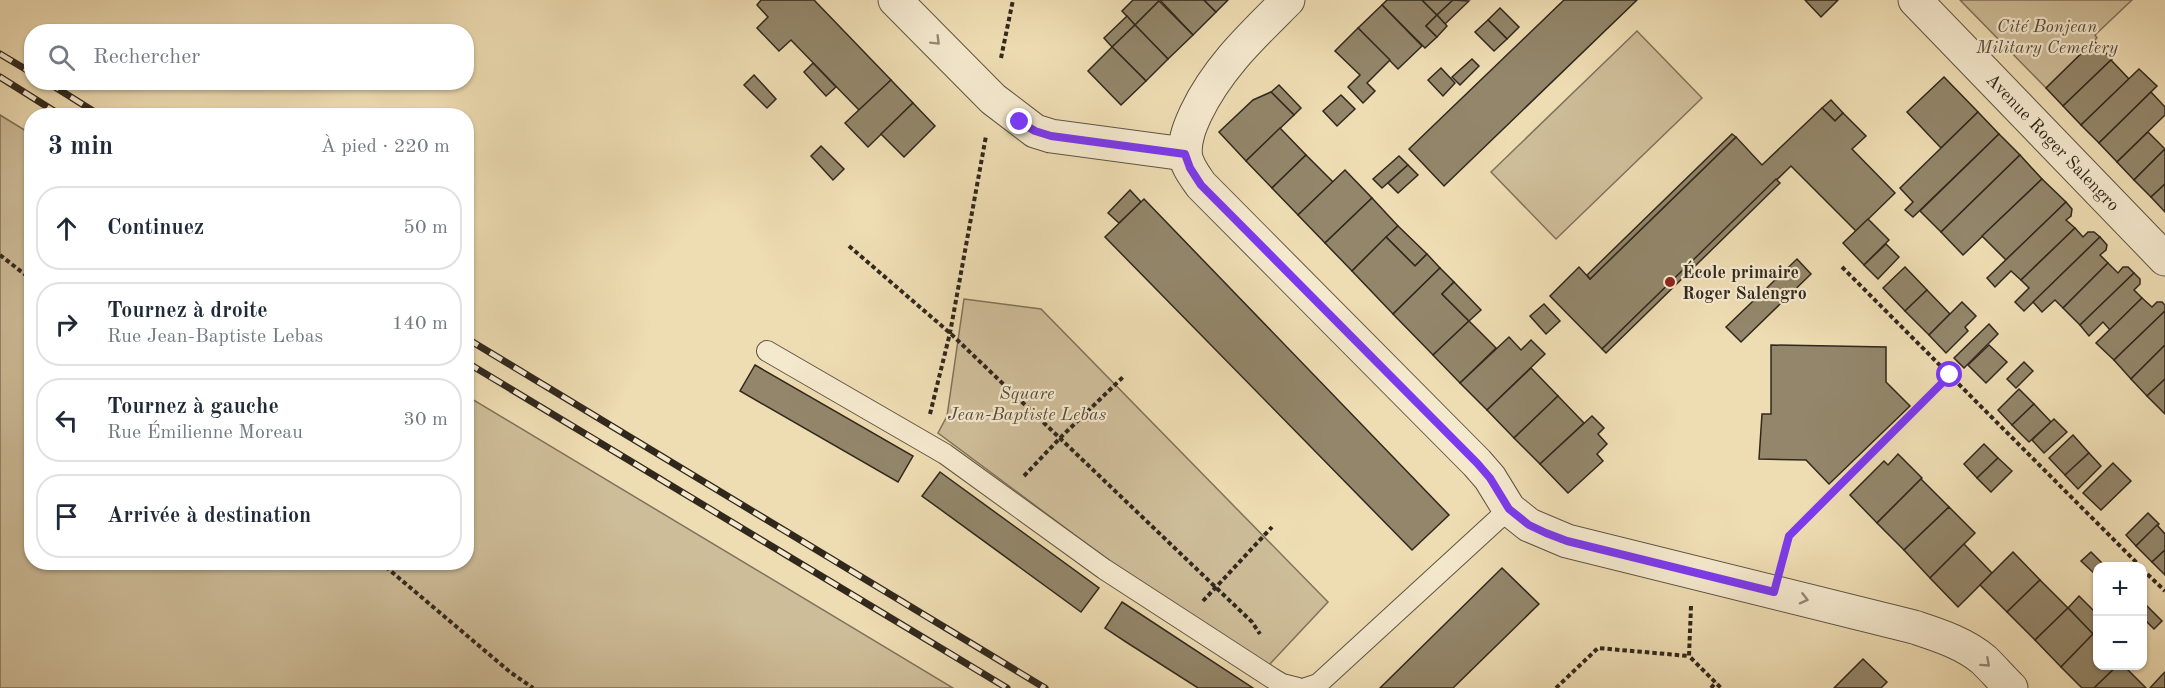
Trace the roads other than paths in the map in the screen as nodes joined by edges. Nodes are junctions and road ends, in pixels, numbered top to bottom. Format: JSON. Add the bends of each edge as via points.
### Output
{"nodes":[{"id":1,"x":894,"y":0,"type":"edge"},
{"id":2,"x":1288,"y":0,"type":"edge"},
{"id":3,"x":1915,"y":0,"type":"edge"},
{"id":4,"x":1185,"y":154,"type":"junction"},
{"id":5,"x":2165,"y":259,"type":"edge"},
{"id":6,"x":767,"y":351,"type":"dead end"},
{"id":7,"x":1509,"y":509,"type":"junction"},
{"id":8,"x":1298,"y":688,"type":"edge"},
{"id":9,"x":1306,"y":688,"type":"edge"},
{"id":10,"x":2011,"y":688,"type":"edge"}],
"edges":[{"from":1,"to":4,"type":"street","one_way":true,"via":[[993,99],[1035,131]]},
{"from":2,"to":4,"type":"street","via":[[1236,52],[1214,82],[1186,136]]},
{"from":3,"to":5,"type":"street","name":"Avenue Roger Salengro"},
{"from":4,"to":7,"type":"street","via":[[1201,185],[1477,463]]},
{"from":6,"to":8,"type":"lane","via":[[924,441],[1104,569],[1282,684]]},
{"from":7,"to":9,"type":"lane","via":[[1318,684]]},
{"from":7,"to":10,"type":"street","one_way":true,"via":[[1529,525],[1556,537],[1942,636],[1984,661]]}]}
